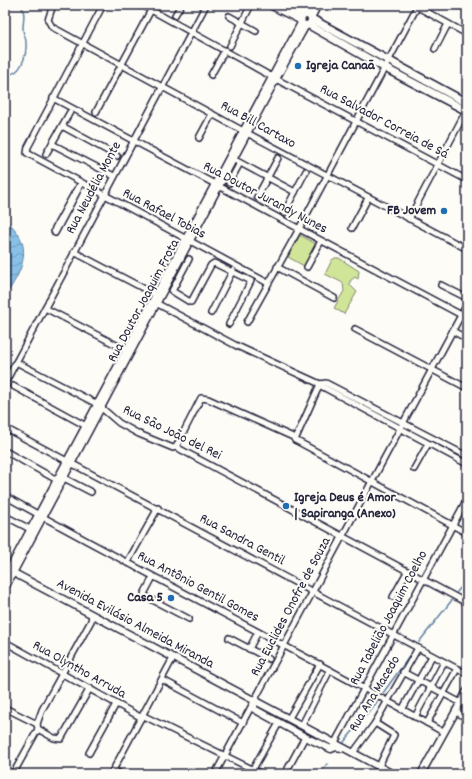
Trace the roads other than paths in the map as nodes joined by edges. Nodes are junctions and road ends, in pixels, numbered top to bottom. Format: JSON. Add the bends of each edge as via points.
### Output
{"nodes":[{"id":1,"x":52,"y":5,"type":"edge"},
{"id":2,"x":103,"y":5,"type":"edge"},
{"id":3,"x":142,"y":5,"type":"edge"},
{"id":4,"x":181,"y":5,"type":"edge"},
{"id":5,"x":206,"y":5,"type":"edge"},
{"id":6,"x":251,"y":5,"type":"edge"},
{"id":7,"x":271,"y":5,"type":"edge"},
{"id":8,"x":283,"y":5,"type":"edge"},
{"id":9,"x":309,"y":5,"type":"edge"},
{"id":10,"x":317,"y":5,"type":"edge"},
{"id":11,"x":416,"y":6,"type":"edge"},
{"id":12,"x":151,"y":10,"type":"junction"},
{"id":13,"x":175,"y":16,"type":"dead end"},
{"id":14,"x":229,"y":16,"type":"dead end"},
{"id":15,"x":306,"y":20,"type":"junction"},
{"id":16,"x":242,"y":23,"type":"junction"},
{"id":17,"x":448,"y":24,"type":"junction"},
{"id":18,"x":256,"y":31,"type":"dead end"},
{"id":19,"x":192,"y":32,"type":"junction"},
{"id":20,"x":467,"y":34,"type":"edge"},
{"id":21,"x":82,"y":43,"type":"junction"},
{"id":22,"x":230,"y":46,"type":"dead end"},
{"id":23,"x":435,"y":49,"type":"dead end"},
{"id":24,"x":225,"y":50,"type":"junction"},
{"id":25,"x":389,"y":60,"type":"junction"},
{"id":26,"x":122,"y":64,"type":"junction"},
{"id":27,"x":385,"y":68,"type":"junction"},
{"id":28,"x":211,"y":75,"type":"dead end"},
{"id":29,"x":274,"y":78,"type":"junction"},
{"id":30,"x":163,"y":86,"type":"junction"},
{"id":31,"x":53,"y":98,"type":"junction"},
{"id":32,"x":467,"y":108,"type":"edge"},
{"id":33,"x":70,"y":112,"type":"dead end"},
{"id":34,"x":96,"y":112,"type":"dead end"},
{"id":35,"x":212,"y":114,"type":"junction"},
{"id":36,"x":356,"y":122,"type":"junction"},
{"id":37,"x":62,"y":126,"type":"junction"},
{"id":38,"x":245,"y":132,"type":"junction"},
{"id":39,"x":199,"y":138,"type":"dead end"},
{"id":40,"x":133,"y":141,"type":"junction"},
{"id":41,"x":52,"y":144,"type":"junction"},
{"id":42,"x":46,"y":154,"type":"dead end"},
{"id":43,"x":117,"y":156,"type":"dead end"},
{"id":44,"x":231,"y":158,"type":"junction"},
{"id":45,"x":278,"y":158,"type":"dead end"},
{"id":46,"x":240,"y":163,"type":"junction"},
{"id":47,"x":437,"y":164,"type":"junction"},
{"id":48,"x":306,"y":171,"type":"dead end"},
{"id":49,"x":114,"y":176,"type":"junction"},
{"id":50,"x":326,"y":176,"type":"junction"},
{"id":51,"x":267,"y":178,"type":"junction"},
{"id":52,"x":467,"y":180,"type":"edge"},
{"id":53,"x":229,"y":183,"type":"dead end"},
{"id":54,"x":81,"y":184,"type":"junction"},
{"id":55,"x":217,"y":186,"type":"junction"},
{"id":56,"x":78,"y":190,"type":"junction"},
{"id":57,"x":295,"y":192,"type":"junction"},
{"id":58,"x":104,"y":196,"type":"junction"},
{"id":59,"x":257,"y":197,"type":"dead end"},
{"id":60,"x":368,"y":198,"type":"junction"},
{"id":61,"x":284,"y":213,"type":"dead end"},
{"id":62,"x":409,"y":219,"type":"junction"},
{"id":63,"x":352,"y":228,"type":"dead end"},
{"id":64,"x":299,"y":229,"type":"junction"},
{"id":65,"x":188,"y":240,"type":"junction"},
{"id":66,"x":321,"y":240,"type":"junction"},
{"id":67,"x":467,"y":249,"type":"edge"},
{"id":68,"x":74,"y":252,"type":"junction"},
{"id":69,"x":189,"y":259,"type":"dead end"},
{"id":70,"x":236,"y":265,"type":"junction"},
{"id":71,"x":277,"y":267,"type":"junction"},
{"id":72,"x":307,"y":267,"type":"dead end"},
{"id":73,"x":232,"y":272,"type":"junction"},
{"id":74,"x":268,"y":283,"type":"junction"},
{"id":75,"x":441,"y":285,"type":"dead end"},
{"id":76,"x":159,"y":296,"type":"junction"},
{"id":77,"x":334,"y":298,"type":"dead end"},
{"id":78,"x":467,"y":298,"type":"edge"},
{"id":79,"x":155,"y":303,"type":"junction"},
{"id":80,"x":467,"y":304,"type":"edge"},
{"id":81,"x":45,"y":308,"type":"junction"},
{"id":82,"x":211,"y":313,"type":"dead end"},
{"id":83,"x":461,"y":315,"type":"junction"},
{"id":84,"x":467,"y":318,"type":"edge"},
{"id":85,"x":247,"y":322,"type":"dead end"},
{"id":86,"x":229,"y":324,"type":"dead end"},
{"id":87,"x":355,"y":329,"type":"dead end"},
{"id":88,"x":452,"y":331,"type":"junction"},
{"id":89,"x":467,"y":339,"type":"edge"},
{"id":90,"x":129,"y":352,"type":"junction"},
{"id":91,"x":16,"y":362,"type":"junction"},
{"id":92,"x":432,"y":370,"type":"junction"},
{"id":93,"x":5,"y":383,"type":"edge"},
{"id":94,"x":320,"y":384,"type":"junction"},
{"id":95,"x":13,"y":386,"type":"dead end"},
{"id":96,"x":467,"y":388,"type":"edge"},
{"id":97,"x":99,"y":407,"type":"junction"},
{"id":98,"x":404,"y":423,"type":"junction"},
{"id":99,"x":86,"y":426,"type":"junction"},
{"id":100,"x":5,"y":428,"type":"edge"},
{"id":101,"x":400,"y":430,"type":"junction"},
{"id":102,"x":295,"y":440,"type":"junction"},
{"id":103,"x":428,"y":444,"type":"junction"},
{"id":104,"x":176,"y":446,"type":"junction"},
{"id":105,"x":5,"y":451,"type":"edge"},
{"id":106,"x":467,"y":456,"type":"edge"},
{"id":107,"x":70,"y":462,"type":"junction"},
{"id":108,"x":467,"y":464,"type":"edge"},
{"id":109,"x":414,"y":468,"type":"dead end"},
{"id":110,"x":64,"y":478,"type":"junction"},
{"id":111,"x":57,"y":480,"type":"junction"},
{"id":112,"x":372,"y":483,"type":"junction"},
{"id":113,"x":91,"y":492,"type":"dead end"},
{"id":114,"x":5,"y":496,"type":"edge"},
{"id":115,"x":467,"y":499,"type":"edge"},
{"id":116,"x":158,"y":508,"type":"junction"},
{"id":117,"x":40,"y":515,"type":"junction"},
{"id":118,"x":5,"y":516,"type":"edge"},
{"id":119,"x":453,"y":525,"type":"junction"},
{"id":120,"x":30,"y":529,"type":"junction"},
{"id":121,"x":467,"y":533,"type":"edge"},
{"id":122,"x":343,"y":537,"type":"junction"},
{"id":123,"x":127,"y":563,"type":"junction"},
{"id":124,"x":9,"y":571,"type":"edge"},
{"id":125,"x":407,"y":572,"type":"junction"},
{"id":126,"x":153,"y":577,"type":"junction"},
{"id":127,"x":5,"y":578,"type":"edge"},
{"id":128,"x":423,"y":580,"type":"junction"},
{"id":129,"x":5,"y":588,"type":"edge"},
{"id":130,"x":313,"y":592,"type":"junction"},
{"id":131,"x":393,"y":597,"type":"dead end"},
{"id":132,"x":467,"y":603,"type":"edge"},
{"id":133,"x":92,"y":614,"type":"junction"},
{"id":134,"x":189,"y":619,"type":"dead end"},
{"id":135,"x":258,"y":632,"type":"junction"},
{"id":136,"x":394,"y":635,"type":"junction"},
{"id":137,"x":229,"y":638,"type":"dead end"},
{"id":138,"x":5,"y":642,"type":"edge"},
{"id":139,"x":284,"y":645,"type":"junction"},
{"id":140,"x":418,"y":648,"type":"junction"},
{"id":141,"x":249,"y":649,"type":"junction"},
{"id":142,"x":432,"y":656,"type":"junction"},
{"id":143,"x":174,"y":658,"type":"junction"},
{"id":144,"x":269,"y":660,"type":"dead end"},
{"id":145,"x":444,"y":662,"type":"junction"},
{"id":146,"x":320,"y":664,"type":"junction"},
{"id":147,"x":457,"y":669,"type":"junction"},
{"id":148,"x":330,"y":670,"type":"junction"},
{"id":149,"x":403,"y":672,"type":"junction"},
{"id":150,"x":63,"y":673,"type":"junction"},
{"id":151,"x":467,"y":674,"type":"edge"},
{"id":152,"x":163,"y":680,"type":"junction"},
{"id":153,"x":418,"y":680,"type":"junction"},
{"id":154,"x":430,"y":687,"type":"junction"},
{"id":155,"x":90,"y":688,"type":"junction"},
{"id":156,"x":365,"y":689,"type":"junction"},
{"id":157,"x":467,"y":692,"type":"edge"},
{"id":158,"x":443,"y":693,"type":"junction"},
{"id":159,"x":254,"y":700,"type":"junction"},
{"id":160,"x":386,"y":702,"type":"junction"},
{"id":161,"x":461,"y":703,"type":"junction"},
{"id":162,"x":116,"y":704,"type":"junction"},
{"id":163,"x":5,"y":708,"type":"edge"},
{"id":164,"x":402,"y":710,"type":"junction"},
{"id":165,"x":456,"y":712,"type":"junction"},
{"id":166,"x":143,"y":717,"type":"junction"},
{"id":167,"x":414,"y":717,"type":"junction"},
{"id":168,"x":289,"y":718,"type":"junction"},
{"id":169,"x":467,"y":718,"type":"edge"},
{"id":170,"x":243,"y":723,"type":"junction"},
{"id":171,"x":279,"y":723,"type":"junction"},
{"id":172,"x":375,"y":723,"type":"junction"},
{"id":173,"x":427,"y":723,"type":"junction"},
{"id":174,"x":302,"y":725,"type":"junction"},
{"id":175,"x":37,"y":727,"type":"junction"},
{"id":176,"x":443,"y":732,"type":"junction"},
{"id":177,"x":305,"y":737,"type":"junction"},
{"id":178,"x":335,"y":743,"type":"junction"},
{"id":179,"x":331,"y":749,"type":"junction"},
{"id":180,"x":344,"y":749,"type":"junction"},
{"id":181,"x":89,"y":752,"type":"dead end"},
{"id":182,"x":353,"y":753,"type":"junction"},
{"id":183,"x":226,"y":755,"type":"junction"},
{"id":184,"x":379,"y":766,"type":"junction"},
{"id":185,"x":253,"y":769,"type":"junction"},
{"id":186,"x":112,"y":772,"type":"edge"},
{"id":187,"x":13,"y":774,"type":"edge"},
{"id":188,"x":121,"y":774,"type":"edge"},
{"id":189,"x":215,"y":774,"type":"edge"},
{"id":190,"x":262,"y":774,"type":"edge"},
{"id":191,"x":285,"y":774,"type":"edge"},
{"id":192,"x":392,"y":774,"type":"edge"},
{"id":193,"x":421,"y":774,"type":"edge"}],
"edges":[{"from":1,"to":21,"type":"street","name":"Rua Bill Cartaxo","via":[[48,20],[52,27]]},
{"from":2,"to":21,"type":"street"},
{"from":3,"to":12,"type":"street","name":"Rua Salvador Correia de Sá"},
{"from":4,"to":13,"type":"street"},
{"from":5,"to":19,"type":"street","name":"Rua Neudélia Monte"},
{"from":6,"to":16,"type":"street"},
{"from":7,"to":15,"type":"main road"},
{"from":8,"to":15,"type":"main road"},
{"from":9,"to":15,"type":"main road","name":"Rua Doutor Joaquim Frota"},
{"from":10,"to":15,"type":"main road","name":"Rua Doutor Joaquim Frota"},
{"from":11,"to":17,"type":"street"},
{"from":11,"to":25,"type":"street"},
{"from":12,"to":19,"type":"street","name":"Rua Salvador Correia de Sá"},
{"from":12,"to":26,"type":"street"},
{"from":14,"to":16,"type":"street"},
{"from":15,"to":25,"type":"main road"},
{"from":15,"to":27,"type":"main road"},
{"from":15,"to":29,"type":"street","name":"Rua Doutor Joaquim Frota"},
{"from":16,"to":18,"type":"street"},
{"from":16,"to":22,"type":"street"},
{"from":17,"to":20,"type":"street"},
{"from":17,"to":23,"type":"street"},
{"from":19,"to":24,"type":"street","name":"Rua Salvador Correia de Sá"},
{"from":19,"to":30,"type":"street","name":"Rua Neudélia Monte"},
{"from":21,"to":26,"type":"street","name":"Rua Bill Cartaxo"},
{"from":21,"to":31,"type":"street"},
{"from":24,"to":28,"type":"street"},
{"from":24,"to":29,"type":"street","name":"Rua Salvador Correia de Sá"},
{"from":25,"to":27,"type":"street"},
{"from":25,"to":32,"type":"main road"},
{"from":26,"to":30,"type":"street","name":"Rua Bill Cartaxo"},
{"from":26,"to":34,"type":"street"},
{"from":27,"to":32,"type":"main road"},
{"from":27,"to":36,"type":"street"},
{"from":29,"to":36,"type":"street","name":"Rua Salvador Correia de Sá"},
{"from":29,"to":38,"type":"street","name":"Rua Doutor Joaquim Frota"},
{"from":30,"to":35,"type":"street","name":"Rua Bill Cartaxo"},
{"from":30,"to":40,"type":"street","name":"Rua Neudélia Monte"},
{"from":31,"to":40,"type":"street","name":"Rua Doutor Jurandy Nunes"},
{"from":31,"to":54,"type":"street","name":"Rua Rafael Tobias","via":[[28,147],[28,154]]},
{"from":32,"to":47,"type":"street"},
{"from":33,"to":37,"type":"street"},
{"from":35,"to":38,"type":"street","name":"Rua Bill Cartaxo"},
{"from":35,"to":39,"type":"street"},
{"from":36,"to":47,"type":"street","name":"Rua Salvador Correia de Sá"},
{"from":36,"to":50,"type":"street"},
{"from":37,"to":41,"type":"street"},
{"from":37,"to":43,"type":"street"},
{"from":38,"to":44,"type":"street","name":"Rua Doutor Joaquim Frota"},
{"from":38,"to":50,"type":"street","name":"Rua Bill Cartaxo"},
{"from":40,"to":49,"type":"street","name":"Rua Neudélia Monte"},
{"from":40,"to":55,"type":"street","name":"Rua Doutor Jurandy Nunes"},
{"from":41,"to":42,"type":"street"},
{"from":41,"to":49,"type":"street"},
{"from":44,"to":46,"type":"street"},
{"from":44,"to":55,"type":"street","name":"Rua Doutor Joaquim Frota"},
{"from":45,"to":51,"type":"street"},
{"from":46,"to":51,"type":"street"},
{"from":46,"to":53,"type":"street"},
{"from":47,"to":52,"type":"street","name":"Rua Salvador Correia de Sá"},
{"from":47,"to":62,"type":"street"},
{"from":48,"to":57,"type":"street"},
{"from":49,"to":58,"type":"street","name":"Rua Neudélia Monte"},
{"from":50,"to":60,"type":"street","name":"Rua Bill Cartaxo"},
{"from":50,"to":64,"type":"street"},
{"from":51,"to":57,"type":"street"},
{"from":51,"to":59,"type":"street"},
{"from":54,"to":56,"type":"street"},
{"from":54,"to":58,"type":"street","name":"Rua Rafael Tobias"},
{"from":55,"to":64,"type":"street","name":"Rua Doutor Jurandy Nunes"},
{"from":55,"to":65,"type":"street","name":"Rua Doutor Joaquim Frota"},
{"from":56,"to":56,"type":"street","via":[[55,228],[55,233],[78,193]]},
{"from":57,"to":61,"type":"street"},
{"from":58,"to":65,"type":"street","name":"Rua Rafael Tobias"},
{"from":58,"to":68,"type":"street","name":"Rua Neudélia Monte"},
{"from":60,"to":62,"type":"street","name":"Rua Bill Cartaxo"},
{"from":60,"to":63,"type":"street"},
{"from":62,"to":67,"type":"street","name":"Rua Bill Cartaxo"},
{"from":64,"to":66,"type":"street","name":"Rua Doutor Jurandy Nunes"},
{"from":64,"to":71,"type":"street"},
{"from":65,"to":70,"type":"street","name":"Rua Rafael Tobias"},
{"from":65,"to":76,"type":"street","name":"Rua Doutor Joaquim Frota"},
{"from":66,"to":72,"type":"street"},
{"from":66,"to":83,"type":"street","name":"Rua Doutor Jurandy Nunes"},
{"from":68,"to":76,"type":"street"},
{"from":68,"to":81,"type":"street","name":"Rua Neudélia Monte"},
{"from":69,"to":73,"type":"street","via":[[172,291],[190,302],[211,265],[216,264]]},
{"from":70,"to":73,"type":"street"},
{"from":70,"to":74,"type":"street","name":"Rua Rafael Tobias"},
{"from":71,"to":74,"type":"street"},
{"from":71,"to":77,"type":"street"},
{"from":73,"to":82,"type":"street"},
{"from":73,"to":86,"type":"street","via":[[251,282]]},
{"from":74,"to":85,"type":"street"},
{"from":75,"to":78,"type":"street"},
{"from":76,"to":79,"type":"street","name":"Rua Doutor Joaquim Frota"},
{"from":79,"to":90,"type":"street","name":"Rua Doutor Joaquim Frota"},
{"from":79,"to":94,"type":"street","via":[[228,342]]},
{"from":80,"to":83,"type":"street","name":"Rua Euclides Onofre de Souza"},
{"from":81,"to":90,"type":"street"},
{"from":81,"to":91,"type":"street","name":"Rua Neudélia Monte"},
{"from":83,"to":84,"type":"street","name":"Rua Doutor Jurandy Nunes"},
{"from":83,"to":88,"type":"street","name":"Rua Euclides Onofre de Souza"},
{"from":87,"to":92,"type":"street"},
{"from":88,"to":89,"type":"street"},
{"from":88,"to":92,"type":"street","name":"Rua Euclides Onofre de Souza"},
{"from":90,"to":97,"type":"street","name":"Rua Doutor Joaquim Frota"},
{"from":91,"to":93,"type":"street","name":"Rua Neudélia Monte"},
{"from":91,"to":97,"type":"street","name":"Rua São João del Rei"},
{"from":92,"to":96,"type":"street"},
{"from":92,"to":98,"type":"street","name":"Rua Euclides Onofre de Souza"},
{"from":94,"to":98,"type":"street","via":[[326,383]]},
{"from":94,"to":101,"type":"street"},
{"from":94,"to":102,"type":"street"},
{"from":95,"to":99,"type":"street"},
{"from":97,"to":99,"type":"street","name":"Rua Doutor Joaquim Frota"},
{"from":97,"to":104,"type":"street","name":"Rua São João del Rei","via":[[119,423],[139,434],[173,448]]},
{"from":97,"to":107,"type":"street","name":"Rua Doutor Joaquim Frota"},
{"from":98,"to":101,"type":"street","name":"Rua Euclides Onofre de Souza"},
{"from":98,"to":106,"type":"street"},
{"from":99,"to":107,"type":"street","name":"Rua Doutor Joaquim Frota"},
{"from":100,"to":107,"type":"street","name":"Rua Sandra Gentil"},
{"from":101,"to":103,"type":"street"},
{"from":101,"to":112,"type":"street","name":"Rua Euclides Onofre de Souza"},
{"from":102,"to":104,"type":"street","via":[[201,398]]},
{"from":102,"to":112,"type":"street"},
{"from":103,"to":108,"type":"street"},
{"from":103,"to":109,"type":"street"},
{"from":104,"to":122,"type":"street","name":"Rua São João del Rei"},
{"from":105,"to":111,"type":"street"},
{"from":107,"to":110,"type":"street","name":"Rua Doutor Joaquim Frota"},
{"from":107,"to":111,"type":"street","name":"Rua Doutor Joaquim Frota"},
{"from":107,"to":116,"type":"street","name":"Rua Sandra Gentil"},
{"from":110,"to":113,"type":"street"},
{"from":110,"to":117,"type":"street","name":"Rua Doutor Joaquim Frota"},
{"from":111,"to":117,"type":"street","name":"Rua Doutor Joaquim Frota"},
{"from":112,"to":119,"type":"street"},
{"from":112,"to":122,"type":"street","name":"Rua Euclides Onofre de Souza"},
{"from":114,"to":117,"type":"street","name":"Rua Antônio Gentil Gomes"},
{"from":115,"to":119,"type":"street","name":"Rua Tabelião Joaquim Coelho"},
{"from":116,"to":123,"type":"street"},
{"from":116,"to":130,"type":"street","name":"Rua Sandra Gentil"},
{"from":117,"to":120,"type":"street","name":"Rua Doutor Joaquim Frota"},
{"from":117,"to":123,"type":"street","name":"Rua Antônio Gentil Gomes"},
{"from":117,"to":124,"type":"street","name":"Rua Doutor Joaquim Frota"},
{"from":118,"to":120,"type":"street"},
{"from":119,"to":121,"type":"street"},
{"from":119,"to":128,"type":"street","name":"Rua Tabelião Joaquim Coelho"},
{"from":120,"to":124,"type":"street","name":"Rua Doutor Joaquim Frota"},
{"from":122,"to":125,"type":"street","name":"Rua São João del Rei"},
{"from":122,"to":130,"type":"street","name":"Rua Euclides Onofre de Souza"},
{"from":123,"to":126,"type":"street","name":"Rua Antônio Gentil Gomes"},
{"from":124,"to":127,"type":"street","name":"Rua Doutor Joaquim Frota"},
{"from":124,"to":129,"type":"street","name":"Rua Doutor Joaquim Frota"},
{"from":124,"to":133,"type":"street","name":"Avenida Evilásio Almeida Miranda"},
{"from":125,"to":128,"type":"street","name":"Rua São João del Rei"},
{"from":125,"to":131,"type":"street"},
{"from":126,"to":134,"type":"street","via":[[145,596]]},
{"from":126,"to":135,"type":"street","name":"Rua Antônio Gentil Gomes"},
{"from":128,"to":132,"type":"street","name":"Rua São João del Rei"},
{"from":128,"to":136,"type":"street","name":"Rua Tabelião Joaquim Coelho"},
{"from":130,"to":136,"type":"street","name":"Rua Sandra Gentil"},
{"from":130,"to":139,"type":"street","name":"Rua Euclides Onofre de Souza"},
{"from":133,"to":143,"type":"street","name":"Avenida Evilásio Almeida Miranda"},
{"from":133,"to":150,"type":"street"},
{"from":135,"to":139,"type":"street","name":"Rua Antônio Gentil Gomes"},
{"from":135,"to":141,"type":"street"},
{"from":136,"to":140,"type":"street","name":"Rua Sandra Gentil"},
{"from":136,"to":156,"type":"street","name":"Rua Tabelião Joaquim Coelho"},
{"from":137,"to":141,"type":"street"},
{"from":138,"to":150,"type":"street","name":"Rua Olyntho Arruda"},
{"from":139,"to":146,"type":"street","name":"Rua Antônio Gentil Gomes"},
{"from":139,"to":159,"type":"street","name":"Rua Euclides Onofre de Souza"},
{"from":140,"to":142,"type":"street","name":"Rua Sandra Gentil"},
{"from":140,"to":149,"type":"street","name":"Rua Ana Macedo"},
{"from":141,"to":144,"type":"street"},
{"from":142,"to":145,"type":"street","name":"Rua Sandra Gentil"},
{"from":142,"to":153,"type":"street"},
{"from":143,"to":152,"type":"street"},
{"from":143,"to":159,"type":"street","name":"Avenida Evilásio Almeida Miranda"},
{"from":145,"to":147,"type":"street","name":"Rua Sandra Gentil"},
{"from":145,"to":154,"type":"street"},
{"from":146,"to":148,"type":"street","name":"Rua Antônio Gentil Gomes"},
{"from":146,"to":168,"type":"street"},
{"from":147,"to":151,"type":"street","name":"Rua Sandra Gentil"},
{"from":147,"to":158,"type":"street"},
{"from":148,"to":156,"type":"street","name":"Rua Antônio Gentil Gomes"},
{"from":148,"to":174,"type":"street"},
{"from":149,"to":153,"type":"street"},
{"from":149,"to":160,"type":"street","name":"Rua Ana Macedo"},
{"from":150,"to":155,"type":"street","name":"Rua Olyntho Arruda"},
{"from":150,"to":175,"type":"street","via":[[42,710]]},
{"from":152,"to":166,"type":"street"},
{"from":152,"to":170,"type":"street"},
{"from":153,"to":154,"type":"street"},
{"from":153,"to":164,"type":"street"},
{"from":154,"to":158,"type":"street"},
{"from":154,"to":167,"type":"street"},
{"from":155,"to":162,"type":"street","name":"Rua Olyntho Arruda"},
{"from":155,"to":175,"type":"street","via":[[61,739],[54,738]]},
{"from":156,"to":160,"type":"street","name":"Rua Antônio Gentil Gomes"},
{"from":156,"to":178,"type":"street","name":"Rua Tabelião Joaquim Coelho"},
{"from":157,"to":161,"type":"street"},
{"from":158,"to":161,"type":"street"},
{"from":158,"to":173,"type":"street"},
{"from":159,"to":168,"type":"street","name":"Avenida Evilásio Almeida Miranda"},
{"from":159,"to":170,"type":"street","name":"Rua Euclides Onofre de Souza"},
{"from":159,"to":171,"type":"street","name":"Avenida Evilásio Almeida Miranda","via":[[254,709]]},
{"from":160,"to":164,"type":"street","name":"Rua Antônio Gentil Gomes"},
{"from":160,"to":172,"type":"street","name":"Rua Ana Macedo"},
{"from":161,"to":165,"type":"street"},
{"from":162,"to":166,"type":"street","name":"Rua Olyntho Arruda"},
{"from":162,"to":181,"type":"street"},
{"from":163,"to":175,"type":"street"},
{"from":164,"to":167,"type":"street","name":"Rua Antônio Gentil Gomes"},
{"from":165,"to":169,"type":"street"},
{"from":165,"to":176,"type":"street"},
{"from":166,"to":183,"type":"street","name":"Rua Olyntho Arruda"},
{"from":166,"to":186,"type":"street"},
{"from":167,"to":173,"type":"street","name":"Rua Antônio Gentil Gomes"},
{"from":168,"to":174,"type":"street","name":"Avenida Evilásio Almeida Miranda"},
{"from":170,"to":183,"type":"street","name":"Rua Euclides Onofre de Souza"},
{"from":171,"to":177,"type":"street","name":"Avenida Evilásio Almeida Miranda"},
{"from":171,"to":185,"type":"street"},
{"from":172,"to":182,"type":"street","name":"Rua Ana Macedo"},
{"from":172,"to":184,"type":"street","via":[[394,735]]},
{"from":173,"to":176,"type":"street","name":"Rua Antônio Gentil Gomes"},
{"from":174,"to":178,"type":"street","name":"Avenida Evilásio Almeida Miranda"},
{"from":175,"to":187,"type":"street"},
{"from":176,"to":193,"type":"street"},
{"from":177,"to":179,"type":"street","name":"Avenida Evilásio Almeida Miranda"},
{"from":177,"to":191,"type":"street"},
{"from":178,"to":179,"type":"street","name":"Rua Tabelião Joaquim Coelho"},
{"from":178,"to":180,"type":"street","name":"Avenida Evilásio Almeida Miranda"},
{"from":179,"to":180,"type":"street","name":"Avenida Evilásio Almeida Miranda"},
{"from":180,"to":182,"type":"street","name":"Avenida Evilásio Almeida Miranda"},
{"from":182,"to":184,"type":"street","name":"Avenida Evilásio Almeida Miranda"},
{"from":183,"to":185,"type":"street","name":"Rua Olyntho Arruda"},
{"from":183,"to":189,"type":"street","name":"Rua Euclides Onofre de Souza"},
{"from":184,"to":192,"type":"street","name":"Avenida Evilásio Almeida Miranda"},
{"from":185,"to":190,"type":"street","name":"Rua Olyntho Arruda"},
{"from":186,"to":188,"type":"street"}]}
